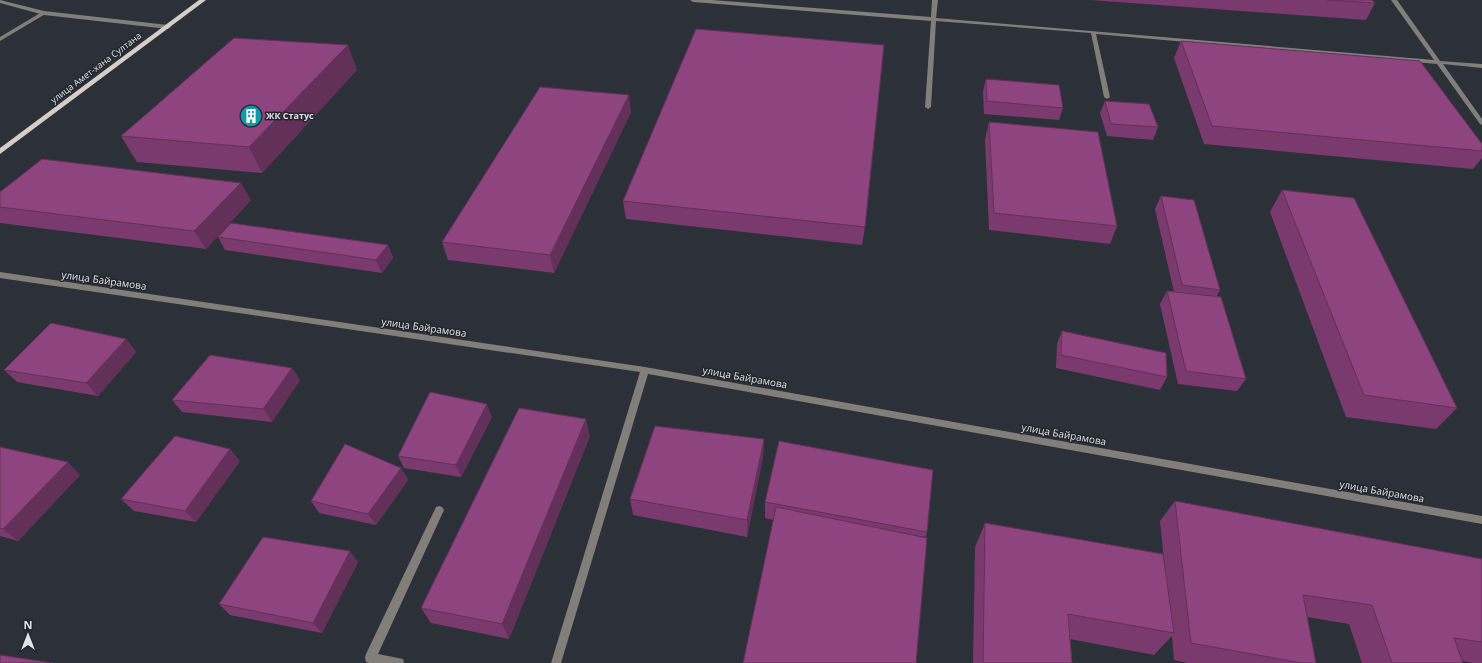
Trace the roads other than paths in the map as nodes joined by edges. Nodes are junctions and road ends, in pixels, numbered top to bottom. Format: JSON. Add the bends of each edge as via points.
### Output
{"nodes":[{"id":1,"x":203,"y":0,"type":"edge"},
{"id":2,"x":693,"y":0,"type":"edge"},
{"id":3,"x":935,"y":0,"type":"edge"},
{"id":4,"x":1394,"y":0,"type":"edge"},
{"id":5,"x":0,"y":1,"type":"edge"},
{"id":6,"x":44,"y":13,"type":"junction"},
{"id":7,"x":934,"y":20,"type":"junction"},
{"id":8,"x":168,"y":27,"type":"junction"},
{"id":9,"x":1093,"y":32,"type":"junction"},
{"id":10,"x":0,"y":39,"type":"edge"},
{"id":11,"x":1438,"y":62,"type":"junction"},
{"id":12,"x":1482,"y":66,"type":"edge"},
{"id":13,"x":1107,"y":97,"type":"dead end"},
{"id":14,"x":928,"y":107,"type":"dead end"},
{"id":15,"x":1482,"y":123,"type":"edge"},
{"id":16,"x":0,"y":152,"type":"edge"},
{"id":17,"x":0,"y":275,"type":"edge"},
{"id":18,"x":645,"y":370,"type":"junction"},
{"id":19,"x":439,"y":510,"type":"dead end"},
{"id":20,"x":1482,"y":520,"type":"edge"},
{"id":21,"x":369,"y":661,"type":"edge"},
{"id":22,"x":399,"y":663,"type":"edge"},
{"id":23,"x":556,"y":663,"type":"edge"}],
"edges":[{"from":1,"to":8,"type":"main road","name":"улица Амет-хана Султана"},
{"from":2,"to":7,"type":"street"},
{"from":3,"to":7,"type":"street"},
{"from":4,"to":11,"type":"street"},
{"from":5,"to":6,"type":"street"},
{"from":6,"to":8,"type":"street"},
{"from":6,"to":10,"type":"street"},
{"from":7,"to":9,"type":"street"},
{"from":7,"to":14,"type":"street"},
{"from":8,"to":16,"type":"main road","name":"улица Амет-хана Султана"},
{"from":9,"to":11,"type":"street"},
{"from":9,"to":13,"type":"street"},
{"from":11,"to":12,"type":"street"},
{"from":11,"to":15,"type":"street"},
{"from":17,"to":18,"type":"street","name":"улица Байрамова"},
{"from":18,"to":20,"type":"street","name":"улица Байрамова"},
{"from":18,"to":23,"type":"street"},
{"from":19,"to":21,"type":"street"},
{"from":21,"to":22,"type":"street"}]}
